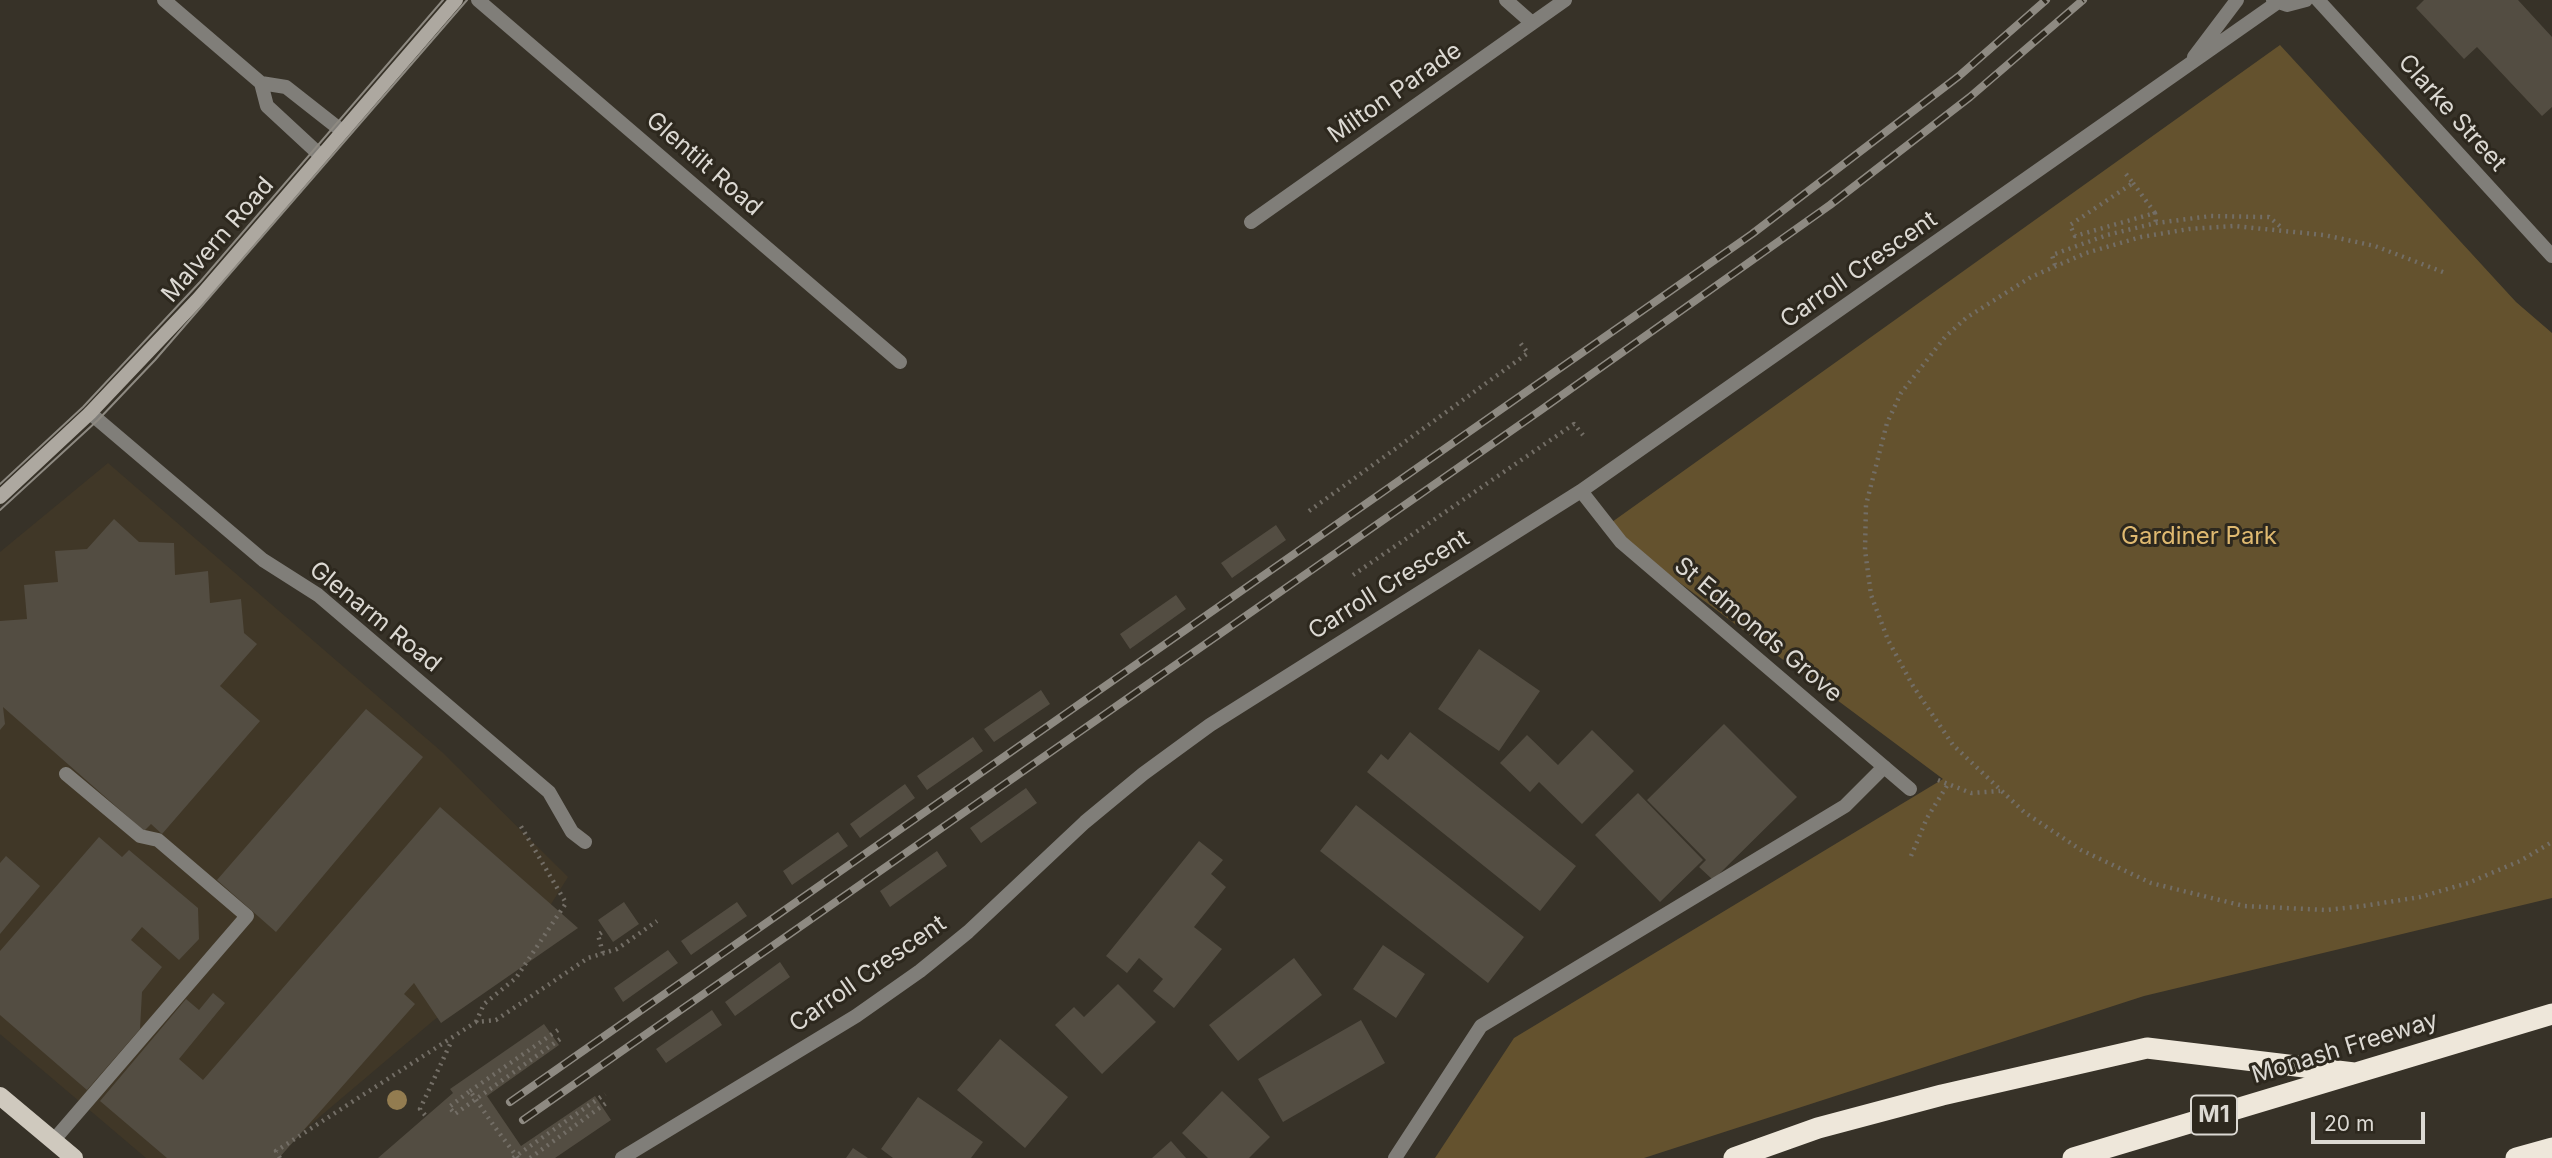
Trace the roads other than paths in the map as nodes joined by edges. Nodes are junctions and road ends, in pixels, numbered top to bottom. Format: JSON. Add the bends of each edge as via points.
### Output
{"nodes":[{"id":1,"x":163,"y":0,"type":"edge"},
{"id":2,"x":456,"y":0,"type":"edge"},
{"id":3,"x":478,"y":0,"type":"edge"},
{"id":4,"x":1506,"y":0,"type":"edge"},
{"id":5,"x":1565,"y":0,"type":"edge"},
{"id":6,"x":2237,"y":0,"type":"edge"},
{"id":7,"x":2306,"y":0,"type":"edge"},
{"id":8,"x":2318,"y":0,"type":"edge"},
{"id":9,"x":2276,"y":1,"type":"edge"},
{"id":10,"x":1532,"y":23,"type":"junction"},
{"id":11,"x":2191,"y":61,"type":"junction"},
{"id":12,"x":261,"y":83,"type":"junction"},
{"id":13,"x":342,"y":131,"type":"junction"},
{"id":14,"x":321,"y":156,"type":"junction"},
{"id":15,"x":1251,"y":222,"type":"dead end"},
{"id":16,"x":2552,"y":257,"type":"edge"},
{"id":17,"x":900,"y":362,"type":"dead end"},
{"id":18,"x":90,"y":413,"type":"junction"},
{"id":19,"x":1581,"y":491,"type":"junction"},
{"id":20,"x":0,"y":498,"type":"edge"},
{"id":21,"x":1884,"y":767,"type":"junction"},
{"id":22,"x":66,"y":774,"type":"dead end"},
{"id":23,"x":1910,"y":789,"type":"dead end"},
{"id":24,"x":585,"y":842,"type":"dead end"},
{"id":25,"x":2552,"y":1013,"type":"edge"},
{"id":26,"x":2354,"y":1073,"type":"junction"},
{"id":27,"x":0,"y":1096,"type":"edge"},
{"id":28,"x":53,"y":1141,"type":"junction"},
{"id":29,"x":2552,"y":1148,"type":"edge"},
{"id":30,"x":74,"y":1158,"type":"edge"},
{"id":31,"x":622,"y":1158,"type":"edge"},
{"id":32,"x":1395,"y":1158,"type":"edge"},
{"id":33,"x":1734,"y":1158,"type":"edge"},
{"id":34,"x":2073,"y":1158,"type":"edge"},
{"id":35,"x":2516,"y":1158,"type":"edge"}],
"edges":[{"from":1,"to":12,"type":"street"},
{"from":2,"to":13,"type":"main road","name":"Malvern Road"},
{"from":3,"to":17,"type":"street","name":"Glentilt Road"},
{"from":4,"to":10,"type":"street"},
{"from":5,"to":10,"type":"street","name":"Milton Parade"},
{"from":6,"to":11,"type":"street","name":"Carroll Crescent"},
{"from":7,"to":9,"type":"street","via":[[2287,5]]},
{"from":8,"to":16,"type":"street","name":"Clarke Street"},
{"from":9,"to":11,"type":"street","name":"Carroll Crescent","via":[[2230,38]]},
{"from":10,"to":15,"type":"street","name":"Milton Parade"},
{"from":11,"to":19,"type":"street","name":"Carroll Crescent"},
{"from":12,"to":13,"type":"street","via":[[286,87]]},
{"from":12,"to":14,"type":"street","via":[[267,106]]},
{"from":13,"to":14,"type":"main road","name":"Malvern Road"},
{"from":14,"to":18,"type":"main road","name":"Malvern Road","via":[[199,298]]},
{"from":18,"to":20,"type":"main road","name":"Malvern Road"},
{"from":18,"to":24,"type":"street","name":"Glenarm Road","via":[[263,560],[318,594],[549,792],[572,832]]},
{"from":19,"to":21,"type":"street","name":"St Edmonds Grove","via":[[1621,542]]},
{"from":19,"to":31,"type":"street","name":"Carroll Crescent","via":[[1210,725],[1085,822],[920,971],[856,1016]]},
{"from":21,"to":23,"type":"street","name":"St Edmonds Grove"},
{"from":21,"to":32,"type":"street","via":[[1845,806],[1481,1026]]},
{"from":22,"to":28,"type":"street","via":[[140,836],[158,840],[247,916]]},
{"from":25,"to":26,"type":"highway","name":"Monash Freeway","number":"M1"},
{"from":26,"to":33,"type":"highway","via":[[2147,1048],[1818,1128]]},
{"from":26,"to":34,"type":"highway","name":"Monash Freeway","number":"M1"},
{"from":27,"to":28,"type":"main road"},
{"from":28,"to":30,"type":"main road"},
{"from":29,"to":35,"type":"highway"}]}
